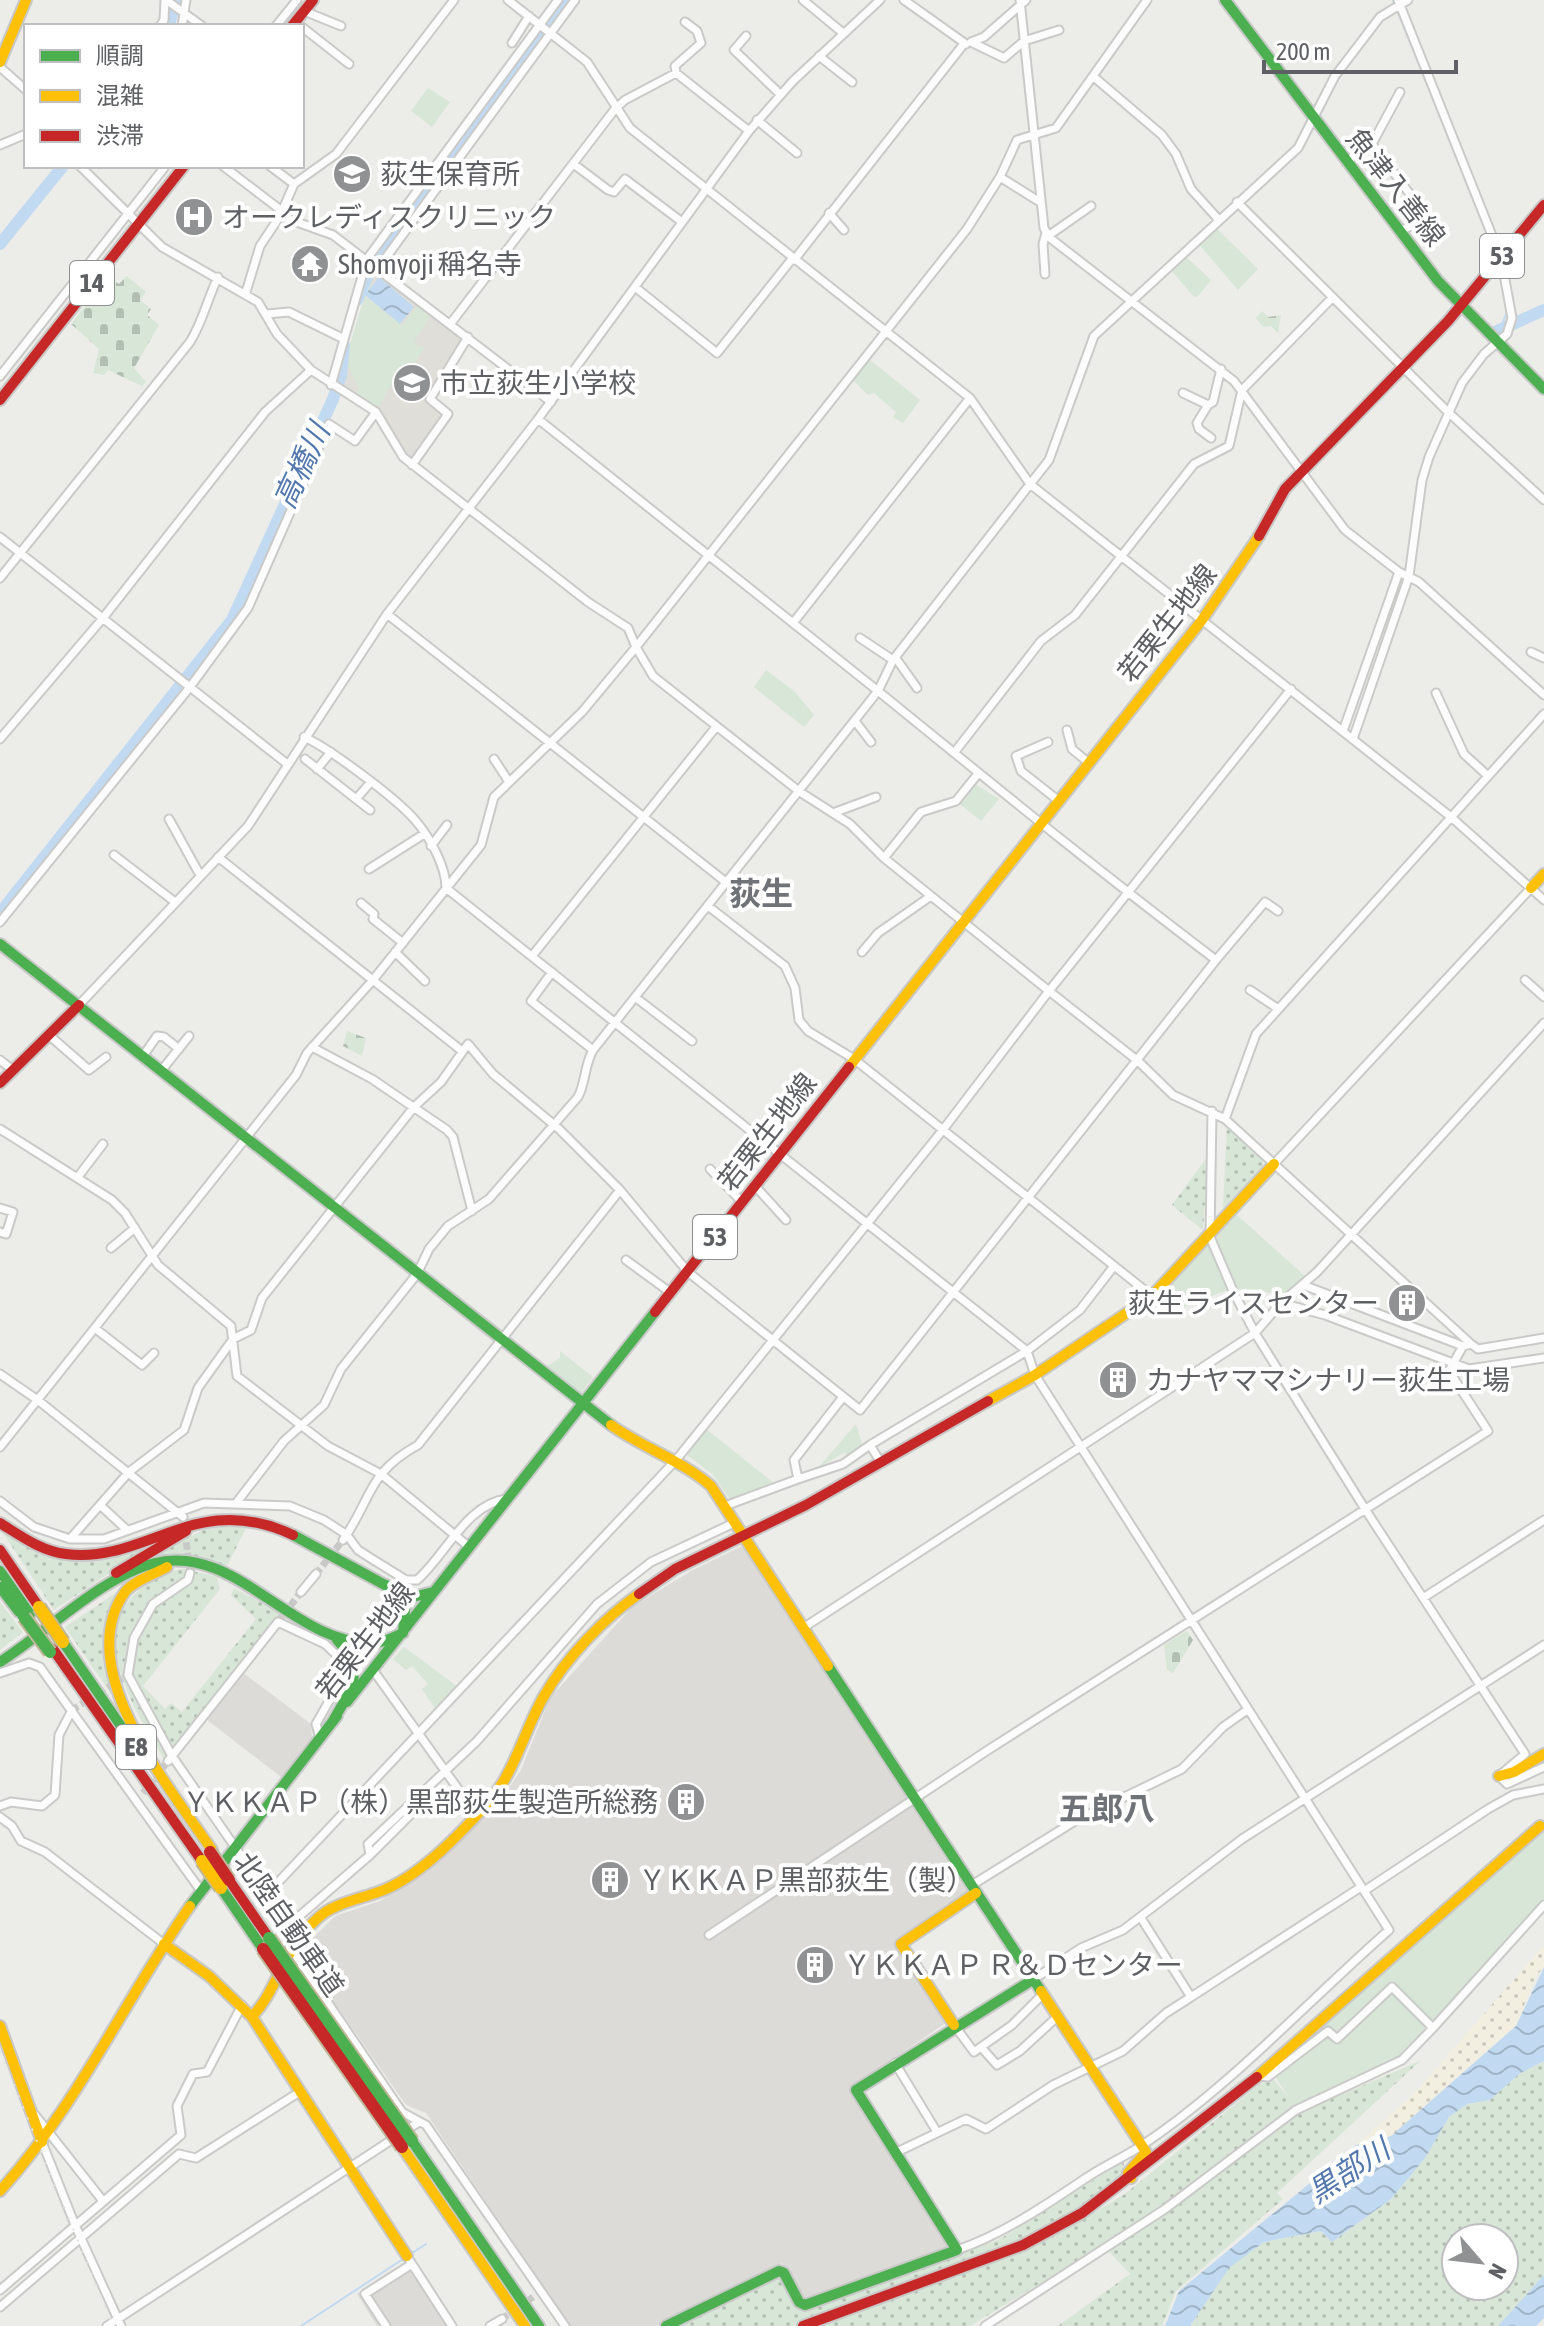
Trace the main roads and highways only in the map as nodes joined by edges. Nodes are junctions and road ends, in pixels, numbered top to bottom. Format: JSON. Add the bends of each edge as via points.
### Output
{"nodes":[{"id":1,"x":26,"y":0,"type":"edge"},
{"id":2,"x":1225,"y":0,"type":"edge"},
{"id":3,"x":305,"y":4,"type":"edge"},
{"id":4,"x":298,"y":24,"type":"edge"},
{"id":5,"x":0,"y":64,"type":"edge"},
{"id":6,"x":182,"y":168,"type":"edge"},
{"id":7,"x":1544,"y":205,"type":"edge"},
{"id":8,"x":1461,"y":307,"type":"junction"},
{"id":9,"x":1544,"y":389,"type":"edge"},
{"id":10,"x":0,"y":400,"type":"edge"},
{"id":11,"x":1544,"y":874,"type":"edge"},
{"id":12,"x":1531,"y":888,"type":"road end"},
{"id":13,"x":0,"y":944,"type":"edge"},
{"id":14,"x":79,"y":1005,"type":"junction"},
{"id":15,"x":0,"y":1083,"type":"edge"},
{"id":16,"x":1274,"y":1164,"type":"road end"},
{"id":17,"x":583,"y":1405,"type":"junction"},
{"id":18,"x":223,"y":1519,"type":"junction"},
{"id":19,"x":0,"y":1523,"type":"edge"},
{"id":20,"x":746,"y":1537,"type":"junction"},
{"id":21,"x":0,"y":1550,"type":"edge"},
{"id":22,"x":0,"y":1571,"type":"edge"},
{"id":23,"x":217,"y":1571,"type":"junction"},
{"id":24,"x":386,"y":1585,"type":"junction"},
{"id":25,"x":0,"y":1587,"type":"edge"},
{"id":26,"x":433,"y":1592,"type":"junction"},
{"id":27,"x":31,"y":1612,"type":"junction"},
{"id":28,"x":329,"y":1632,"type":"junction"},
{"id":29,"x":403,"y":1633,"type":"junction"},
{"id":30,"x":55,"y":1648,"type":"junction"},
{"id":31,"x":0,"y":1654,"type":"edge"},
{"id":32,"x":0,"y":1662,"type":"edge"},
{"id":33,"x":333,"y":1721,"type":"junction"},
{"id":34,"x":1544,"y":1754,"type":"edge"},
{"id":35,"x":1499,"y":1776,"type":"road end"},
{"id":36,"x":1542,"y":1824,"type":"edge"},
{"id":37,"x":208,"y":1854,"type":"junction"},
{"id":38,"x":227,"y":1882,"type":"junction"},
{"id":39,"x":974,"y":1889,"type":"junction"},
{"id":40,"x":266,"y":1943,"type":"junction"},
{"id":41,"x":164,"y":1944,"type":"junction"},
{"id":42,"x":1034,"y":1979,"type":"junction"},
{"id":43,"x":252,"y":2017,"type":"junction"},
{"id":44,"x":954,"y":2025,"type":"junction"},
{"id":45,"x":1,"y":2032,"type":"edge"},
{"id":46,"x":46,"y":2137,"type":"junction"},
{"id":47,"x":407,"y":2144,"type":"junction"},
{"id":48,"x":1131,"y":2178,"type":"junction"},
{"id":49,"x":0,"y":2191,"type":"edge"},
{"id":50,"x":410,"y":2260,"type":"road end"},
{"id":51,"x":525,"y":2326,"type":"edge"},
{"id":52,"x":539,"y":2326,"type":"edge"},
{"id":53,"x":666,"y":2326,"type":"edge"},
{"id":54,"x":803,"y":2326,"type":"edge"}],
"edges":[{"from":1,"to":5,"type":"main road"},
{"from":2,"to":8,"type":"main road","name":"魚津入善線"},
{"from":3,"to":4,"type":"main road"},
{"from":6,"to":10,"type":"main road","number":"14"},
{"from":7,"to":8,"type":"main road","name":"若栗生地線","number":"53"},
{"from":8,"to":9,"type":"main road","name":"魚津入善線"},
{"from":8,"to":17,"type":"main road","name":"若栗生地線","number":"53","via":[[1301,471],[1202,620]]},
{"from":11,"to":12,"type":"main road"},
{"from":13,"to":14,"type":"main road"},
{"from":14,"to":15,"type":"main road"},
{"from":14,"to":17,"type":"main road"},
{"from":16,"to":20,"type":"main road","via":[[1152,1296],[1035,1375]]},
{"from":17,"to":20,"type":"main road","via":[[711,1486]]},
{"from":17,"to":26,"type":"main road","name":"若栗生地線","number":"53"},
{"from":18,"to":19,"type":"main road","via":[[172,1528],[113,1551],[78,1555],[33,1545]]},
{"from":18,"to":24,"type":"main road","via":[[273,1528]]},
{"from":18,"to":31,"type":"main road","via":[[150,1549]]},
{"from":20,"to":39,"type":"main road"},
{"from":20,"to":43,"type":"main road","via":[[675,1569],[608,1619],[544,1696],[504,1783],[422,1865],[389,1888],[321,1914],[290,1947]]},
{"from":21,"to":27,"type":"main road","name":"北陸自動車道","number":"E8"},
{"from":22,"to":27,"type":"main road","name":"北陸自動車道","number":"E8"},
{"from":23,"to":28,"type":"main road"},
{"from":23,"to":32,"type":"main road","via":[[179,1560],[141,1567]]},
{"from":23,"to":37,"type":"main road","via":[[183,1565],[147,1575],[119,1603],[108,1639],[110,1670],[122,1707]]},
{"from":24,"to":26,"type":"main road","via":[[409,1598]]},
{"from":24,"to":29,"type":"main road","via":[[405,1609]]},
{"from":25,"to":27,"type":"main road"},
{"from":26,"to":29,"type":"main road","name":"若栗生地線","number":"53"},
{"from":27,"to":30,"type":"main road","name":"北陸自動車道","number":"E8","bridge":true},
{"from":27,"to":30,"type":"main road","bridge":true},
{"from":28,"to":29,"type":"main road","via":[[369,1646]]},
{"from":28,"to":33,"type":"main road","via":[[353,1656],[356,1669]]},
{"from":29,"to":33,"type":"main road","name":"若栗生地線","number":"53"},
{"from":30,"to":37,"type":"main road","name":"北陸自動車道","number":"E8"},
{"from":30,"to":37,"type":"main road","name":"北陸自動車道","number":"E8"},
{"from":33,"to":41,"type":"main road","name":"若栗生地線","number":"53"},
{"from":34,"to":35,"type":"main road"},
{"from":36,"to":48,"type":"main road","via":[[1258,2076]]},
{"from":37,"to":38,"type":"main road","name":"北陸自動車道","number":"E8","bridge":true},
{"from":38,"to":40,"type":"main road","name":"北陸自動車道","number":"E8"},
{"from":38,"to":40,"type":"main road","name":"北陸自動車道","number":"E8"},
{"from":39,"to":42,"type":"main road"},
{"from":39,"to":44,"type":"main road","via":[[901,1944]]},
{"from":40,"to":47,"type":"main road","name":"北陸自動車道","number":"E8","bridge":true},
{"from":41,"to":43,"type":"main road"},
{"from":41,"to":46,"type":"main road","name":"若栗生地線","number":"53"},
{"from":42,"to":44,"type":"main road"},
{"from":42,"to":48,"type":"main road","via":[[1146,2152],[1131,2166]]},
{"from":43,"to":50,"type":"main road"},
{"from":44,"to":53,"type":"main road","via":[[856,2090],[957,2250],[805,2305],[779,2271]]},
{"from":45,"to":46,"type":"main road","via":[[28,2106]]},
{"from":46,"to":49,"type":"main road","name":"若栗生地線","number":"53"},
{"from":47,"to":51,"type":"main road","name":"北陸自動車道","number":"E8"},
{"from":47,"to":52,"type":"main road","name":"北陸自動車道","number":"E8"},
{"from":48,"to":54,"type":"main road","via":[[1023,2245]]}]}
